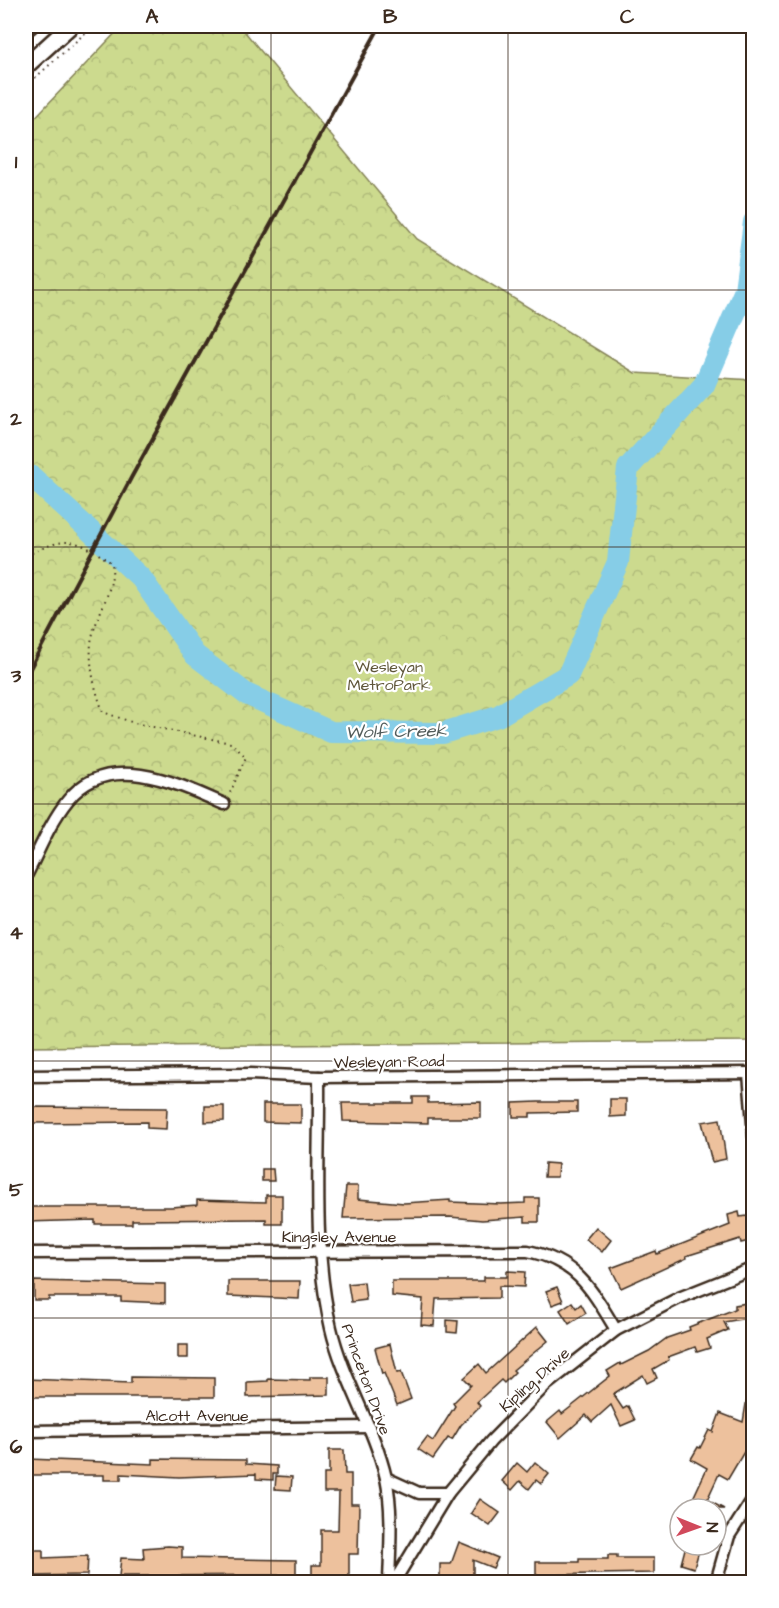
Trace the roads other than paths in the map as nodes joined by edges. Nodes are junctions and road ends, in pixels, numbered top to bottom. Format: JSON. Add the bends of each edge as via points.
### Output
{"nodes":[{"id":1,"x":70,"y":26,"type":"edge"},
{"id":2,"x":28,"y":58,"type":"edge"},
{"id":3,"x":224,"y":804,"type":"road end"},
{"id":4,"x":26,"y":876,"type":"edge"},
{"id":5,"x":751,"y":1073,"type":"edge"},
{"id":6,"x":26,"y":1076,"type":"edge"},
{"id":7,"x":320,"y":1077,"type":"junction"},
{"id":8,"x":753,"y":1137,"type":"edge"},
{"id":9,"x":321,"y":1251,"type":"junction"},
{"id":10,"x":26,"y":1253,"type":"edge"},
{"id":11,"x":753,"y":1269,"type":"edge"},
{"id":12,"x":616,"y":1330,"type":"junction"},
{"id":13,"x":369,"y":1427,"type":"junction"},
{"id":14,"x":26,"y":1431,"type":"edge"},
{"id":15,"x":386,"y":1479,"type":"junction"},
{"id":16,"x":448,"y":1493,"type":"junction"},
{"id":17,"x":753,"y":1497,"type":"edge"},
{"id":18,"x":389,"y":1582,"type":"edge"},
{"id":19,"x":394,"y":1582,"type":"edge"},
{"id":20,"x":716,"y":1582,"type":"edge"}],
"edges":[{"from":1,"to":2,"type":"main road"},
{"from":3,"to":4,"type":"street","via":[[149,777],[120,772],[92,780],[69,798]]},
{"from":5,"to":7,"type":"street","name":"Wesleyan Road"},
{"from":5,"to":8,"type":"street"},
{"from":6,"to":7,"type":"street","name":"Wesleyan Road"},
{"from":7,"to":9,"type":"street","name":"Princeton Drive"},
{"from":9,"to":10,"type":"street","name":"Kingsley Avenue"},
{"from":9,"to":12,"type":"street","name":"Kingsley Avenue","via":[[541,1254],[570,1267],[583,1278]]},
{"from":9,"to":13,"type":"street","name":"Princeton Drive","via":[[331,1329]]},
{"from":11,"to":12,"type":"street","name":"Kipling Drive","via":[[679,1298]]},
{"from":12,"to":16,"type":"street","name":"Kipling Drive","via":[[518,1411]]},
{"from":13,"to":14,"type":"street","name":"Alcott Avenue"},
{"from":13,"to":15,"type":"street","name":"Princeton Drive"},
{"from":15,"to":16,"type":"street","via":[[419,1493]]},
{"from":15,"to":18,"type":"street","name":"Princeton Drive"},
{"from":16,"to":19,"type":"street","name":"Kipling Drive"},
{"from":17,"to":20,"type":"street","via":[[729,1536]]}]}
